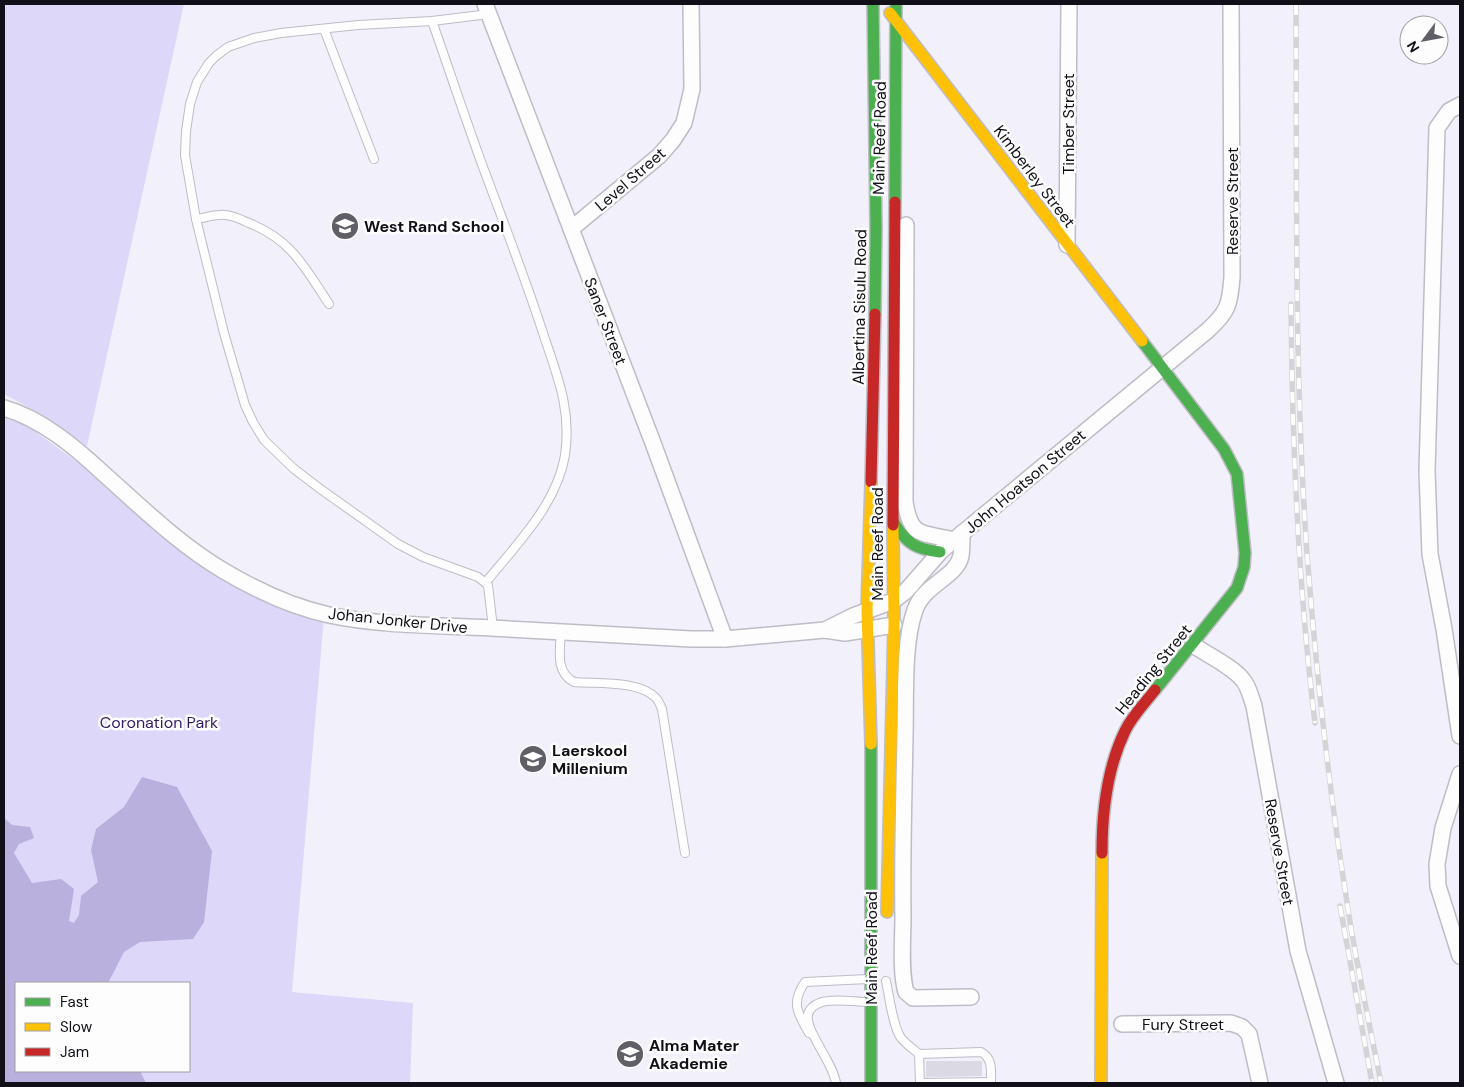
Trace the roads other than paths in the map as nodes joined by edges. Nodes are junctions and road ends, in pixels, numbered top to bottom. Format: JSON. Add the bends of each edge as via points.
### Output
{"nodes":[{"id":1,"x":691,"y":4,"type":"edge"},
{"id":2,"x":873,"y":4,"type":"edge"},
{"id":3,"x":882,"y":4,"type":"edge"},
{"id":4,"x":896,"y":4,"type":"edge"},
{"id":5,"x":1069,"y":4,"type":"edge"},
{"id":6,"x":1231,"y":4,"type":"edge"},
{"id":7,"x":487,"y":9,"type":"edge"},
{"id":8,"x":432,"y":21,"type":"junction"},
{"id":9,"x":897,"y":21,"type":"junction"},
{"id":10,"x":324,"y":29,"type":"junction"},
{"id":11,"x":1460,"y":105,"type":"edge"},
{"id":12,"x":895,"y":122,"type":"junction"},
{"id":13,"x":374,"y":160,"type":"dead end"},
{"id":14,"x":196,"y":219,"type":"junction"},
{"id":15,"x":571,"y":229,"type":"junction"},
{"id":16,"x":1067,"y":245,"type":"junction"},
{"id":17,"x":329,"y":304,"type":"dead end"},
{"id":18,"x":1162,"y":368,"type":"junction"},
{"id":19,"x":4,"y":408,"type":"edge"},
{"id":20,"x":894,"y":523,"type":"junction"},
{"id":21,"x":958,"y":537,"type":"junction"},
{"id":22,"x":940,"y":552,"type":"junction"},
{"id":23,"x":486,"y":582,"type":"junction"},
{"id":24,"x":893,"y":601,"type":"junction"},
{"id":25,"x":867,"y":610,"type":"junction"},
{"id":26,"x":894,"y":625,"type":"junction"},
{"id":27,"x":493,"y":628,"type":"junction"},
{"id":28,"x":825,"y":630,"type":"junction"},
{"id":29,"x":867,"y":630,"type":"junction"},
{"id":30,"x":561,"y":632,"type":"junction"},
{"id":31,"x":725,"y":639,"type":"junction"},
{"id":32,"x":1193,"y":645,"type":"junction"},
{"id":33,"x":1460,"y":736,"type":"edge"},
{"id":34,"x":1460,"y":774,"type":"edge"},
{"id":35,"x":685,"y":853,"type":"dead end"},
{"id":36,"x":887,"y":924,"type":"dead end"},
{"id":37,"x":1460,"y":956,"type":"edge"},
{"id":38,"x":886,"y":976,"type":"joint"},
{"id":39,"x":872,"y":979,"type":"junction"},
{"id":40,"x":971,"y":996,"type":"dead end"},
{"id":41,"x":871,"y":1002,"type":"junction"},
{"id":42,"x":1122,"y":1024,"type":"dead end"},
{"id":43,"x":887,"y":1036,"type":"dead end"},
{"id":44,"x":819,"y":1046,"type":"junction"},
{"id":45,"x":919,"y":1054,"type":"junction"},
{"id":46,"x":956,"y":1080,"type":"edge"},
{"id":47,"x":991,"y":1082,"type":"edge"},
{"id":48,"x":836,"y":1083,"type":"edge"},
{"id":49,"x":871,"y":1083,"type":"edge"},
{"id":50,"x":920,"y":1083,"type":"edge"},
{"id":51,"x":1101,"y":1083,"type":"edge"},
{"id":52,"x":1260,"y":1083,"type":"edge"},
{"id":53,"x":1336,"y":1083,"type":"edge"}],
"edges":[{"from":1,"to":15,"type":"street","name":"Level Street","via":[[692,89],[684,123],[659,156]]},
{"from":2,"to":25,"type":"main road","name":"Albertina Sisulu Road","via":[[876,228]]},
{"from":3,"to":9,"type":"main road","name":"Kimberley Street"},
{"from":4,"to":9,"type":"main road","name":"Main Reef Road"},
{"from":5,"to":16,"type":"street","name":"Timber Street"},
{"from":6,"to":18,"type":"street","name":"Reserve Street","via":[[1232,240],[1228,307],[1219,320]]},
{"from":7,"to":8,"type":"lane"},
{"from":7,"to":15,"type":"street","name":"Saner Street"},
{"from":8,"to":10,"type":"lane"},
{"from":8,"to":23,"type":"lane","via":[[525,277],[566,411],[564,456],[556,486],[538,515]]},
{"from":9,"to":12,"type":"main road","name":"Main Reef Road"},
{"from":9,"to":16,"type":"main road","name":"Kimberley Street"},
{"from":10,"to":13,"type":"lane"},
{"from":10,"to":14,"type":"lane","via":[[254,38],[235,44],[216,56],[202,73],[190,104],[185,155]]},
{"from":11,"to":33,"type":"street","via":[[1449,111],[1436,128],[1427,471],[1430,554]]},
{"from":12,"to":20,"type":"main road","name":"Main Reef Road"},
{"from":12,"to":21,"type":"street","via":[[904,132],[906,145],[905,502],[909,522],[919,532]]},
{"from":14,"to":17,"type":"lane","via":[[233,216],[272,233],[297,256]]},
{"from":14,"to":23,"type":"lane","via":[[242,397],[264,440],[306,478],[398,544]]},
{"from":15,"to":31,"type":"street","name":"Saner Street"},
{"from":16,"to":18,"type":"main road","name":"Kimberley Street"},
{"from":18,"to":21,"type":"street","name":"John Hoatson Street"},
{"from":18,"to":32,"type":"main road","name":"Heading Street","via":[[1224,449],[1237,474],[1239,488],[1245,553],[1242,576],[1228,601]]},
{"from":19,"to":27,"type":"street","name":"Johan Jonker Drive","via":[[54,432],[188,547],[252,587],[328,615]]},
{"from":20,"to":22,"type":"main road","via":[[902,537],[913,546]]},
{"from":20,"to":24,"type":"main road","name":"Main Reef Road"},
{"from":21,"to":22,"type":"street","name":"John Hoatson Street"},
{"from":21,"to":40,"type":"street","via":[[961,556],[958,562],[923,596],[915,610],[910,631],[902,887],[904,976],[906,992],[913,998]]},
{"from":22,"to":24,"type":"street","name":"John Hoatson Street"},
{"from":23,"to":27,"type":"lane"},
{"from":24,"to":25,"type":"street","name":"Johan Jonker Drive"},
{"from":24,"to":26,"type":"main road","name":"Main Reef Road"},
{"from":25,"to":28,"type":"street","name":"Johan Jonker Drive"},
{"from":25,"to":29,"type":"main road","name":"Main Reef Road"},
{"from":26,"to":29,"type":"street","name":"Johan Jonker Drive"},
{"from":26,"to":36,"type":"main road","name":"Main Reef Road"},
{"from":27,"to":30,"type":"street","name":"Johan Jonker Drive"},
{"from":28,"to":29,"type":"street","name":"Johan Jonker Drive","via":[[845,633]]},
{"from":28,"to":31,"type":"street","name":"Johan Jonker Drive"},
{"from":29,"to":39,"type":"main road","name":"Main Reef Road","via":[[872,776]]},
{"from":30,"to":31,"type":"street","name":"Johan Jonker Drive"},
{"from":30,"to":35,"type":"lane","via":[[560,663],[568,679],[629,685],[646,690],[662,708]]},
{"from":32,"to":51,"type":"main road","name":"Heading Street","via":[[1131,722],[1115,760],[1105,800],[1102,835]]},
{"from":32,"to":53,"type":"street","name":"Reserve Street","via":[[1237,674],[1254,706],[1298,951]]},
{"from":34,"to":37,"type":"street","via":[[1443,828],[1438,864],[1438,886]]},
{"from":38,"to":43,"type":"main road","name":"Main Reef Road"},
{"from":38,"to":45,"type":"lane","via":[[898,1034]]},
{"from":39,"to":41,"type":"main road","name":"Main Reef Road"},
{"from":39,"to":44,"type":"lane","via":[[805,982],[796,997],[797,1010]]},
{"from":41,"to":44,"type":"lane","via":[[828,1001],[812,1007],[808,1020]]},
{"from":41,"to":49,"type":"main road","name":"Main Reef Road"},
{"from":42,"to":52,"type":"street","name":"Fury Street","via":[[1231,1023],[1246,1030],[1250,1037]]},
{"from":44,"to":48,"type":"lane"},
{"from":45,"to":47,"type":"lane","via":[[955,1057],[981,1052],[991,1063]]},
{"from":45,"to":50,"type":"lane"},
{"from":46,"to":47,"type":"lane"},
{"from":46,"to":50,"type":"lane"}]}
